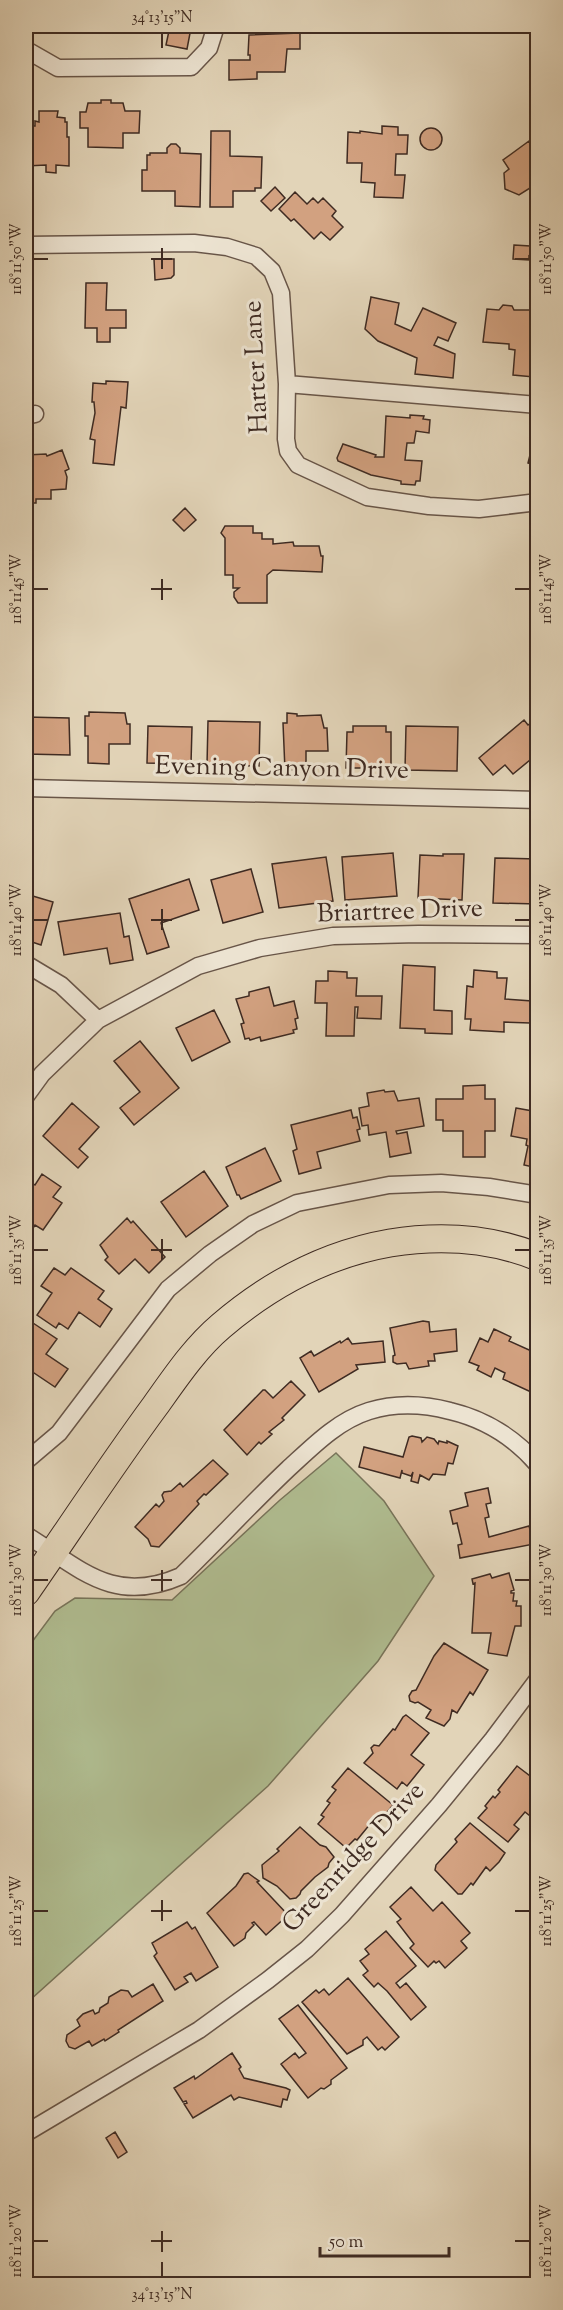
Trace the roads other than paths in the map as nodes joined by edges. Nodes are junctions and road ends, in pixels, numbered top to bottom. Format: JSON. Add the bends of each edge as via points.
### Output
{"nodes":[{"id":1,"x":216,"y":26,"type":"edge"},
{"id":2,"x":26,"y":52,"type":"edge"},
{"id":3,"x":26,"y":245,"type":"edge"},
{"id":4,"x":287,"y":384,"type":"junction"},
{"id":5,"x":537,"y":405,"type":"edge"},
{"id":6,"x":537,"y":502,"type":"edge"},
{"id":7,"x":26,"y":788,"type":"edge"},
{"id":8,"x":537,"y":800,"type":"edge"},
{"id":9,"x":537,"y":936,"type":"edge"},
{"id":10,"x":26,"y":964,"type":"edge"},
{"id":11,"x":98,"y":1020,"type":"junction"},
{"id":12,"x":26,"y":1096,"type":"edge"},
{"id":13,"x":537,"y":1195,"type":"edge"},
{"id":14,"x":537,"y":1257,"type":"edge"},
{"id":15,"x":26,"y":1461,"type":"edge"},
{"id":16,"x":537,"y":1465,"type":"edge"},
{"id":17,"x":26,"y":1535,"type":"edge"},
{"id":18,"x":54,"y":1552,"type":"junction"},
{"id":19,"x":26,"y":1592,"type":"edge"},
{"id":20,"x":537,"y":1679,"type":"edge"},
{"id":21,"x":26,"y":2133,"type":"edge"}],
"edges":[{"from":1,"to":2,"type":"street","via":[[209,48],[191,66],[58,68]]},
{"from":3,"to":4,"type":"street","name":"Harter Lane","via":[[194,243],[256,256],[272,271],[281,294]]},
{"from":4,"to":5,"type":"street"},
{"from":4,"to":6,"type":"street","name":"Harter Lane","via":[[286,439],[288,451],[298,465],[367,497],[479,509]]},
{"from":7,"to":8,"type":"street","name":"Evening Canyon Drive"},
{"from":9,"to":11,"type":"street","name":"Briartree Drive","via":[[333,936],[260,948],[198,966]]},
{"from":10,"to":11,"type":"street","via":[[61,985]]},
{"from":11,"to":12,"type":"street","name":"Briartree Drive","via":[[42,1074]]},
{"from":13,"to":15,"type":"street","via":[[441,1183],[389,1185],[297,1203],[253,1224],[168,1289],[59,1433]]},
{"from":14,"to":18,"type":"main road","via":[[481,1242],[406,1241],[334,1258],[282,1282],[220,1327],[192,1357],[110,1466]]},
{"from":16,"to":18,"type":"street","via":[[524,1448],[466,1415],[437,1407],[391,1406],[351,1419],[319,1440],[181,1576],[169,1582],[139,1587],[100,1582]]},
{"from":17,"to":18,"type":"street"},
{"from":18,"to":19,"type":"main road"},
{"from":20,"to":21,"type":"street","name":"Greenridge Drive","via":[[439,1805],[307,1949],[199,2030]]}]}
